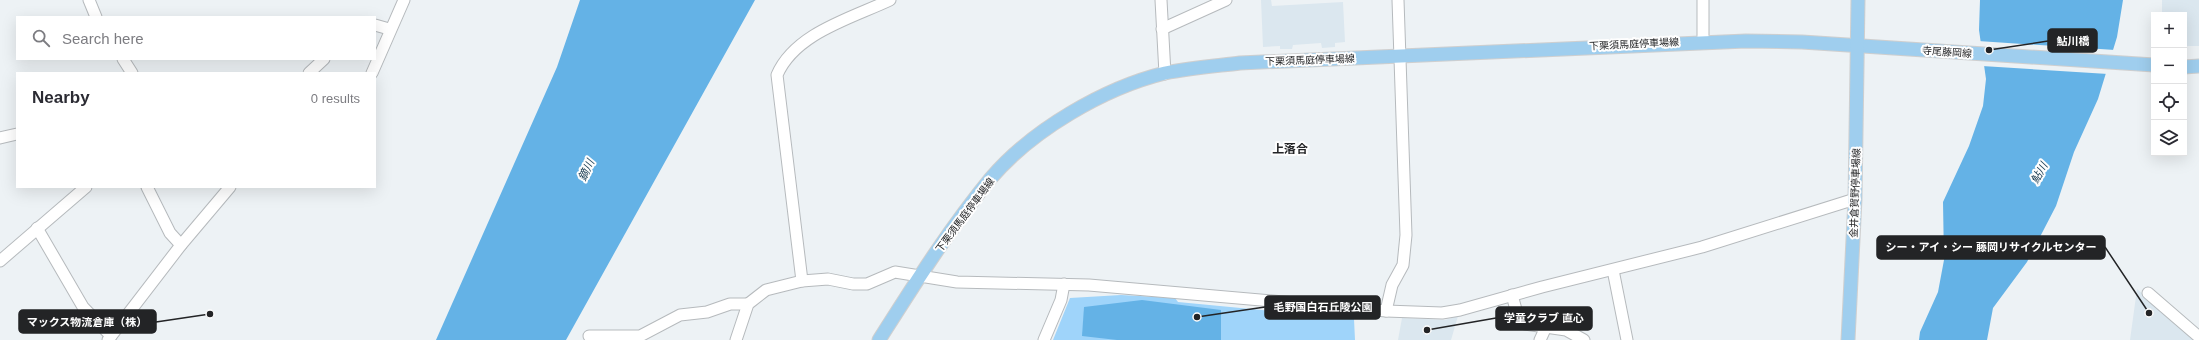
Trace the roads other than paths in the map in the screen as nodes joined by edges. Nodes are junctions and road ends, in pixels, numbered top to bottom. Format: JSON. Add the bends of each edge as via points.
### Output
{"nodes":[{"id":1,"x":90,"y":0,"type":"edge"},
{"id":2,"x":404,"y":0,"type":"edge"},
{"id":3,"x":890,"y":0,"type":"edge"},
{"id":4,"x":1161,"y":0,"type":"edge"},
{"id":5,"x":1226,"y":0,"type":"edge"},
{"id":6,"x":1398,"y":0,"type":"edge"},
{"id":7,"x":1703,"y":0,"type":"edge"},
{"id":8,"x":1858,"y":0,"type":"edge"},
{"id":9,"x":96,"y":16,"type":"edge"},
{"id":10,"x":376,"y":25,"type":"edge"},
{"id":11,"x":389,"y":29,"type":"junction"},
{"id":12,"x":1162,"y":29,"type":"junction"},
{"id":13,"x":1702,"y":41,"type":"junction"},
{"id":14,"x":1858,"y":46,"type":"junction"},
{"id":15,"x":1401,"y":56,"type":"junction"},
{"id":16,"x":124,"y":60,"type":"edge"},
{"id":17,"x":323,"y":60,"type":"edge"},
{"id":18,"x":2150,"y":65,"type":"edge"},
{"id":19,"x":2199,"y":66,"type":"edge"},
{"id":20,"x":2187,"y":67,"type":"edge"},
{"id":21,"x":131,"y":72,"type":"edge"},
{"id":22,"x":310,"y":72,"type":"edge"},
{"id":23,"x":372,"y":72,"type":"edge"},
{"id":24,"x":1165,"y":74,"type":"junction"},
{"id":25,"x":16,"y":134,"type":"edge"},
{"id":26,"x":0,"y":138,"type":"edge"},
{"id":27,"x":85,"y":188,"type":"edge"},
{"id":28,"x":148,"y":188,"type":"edge"},
{"id":29,"x":229,"y":188,"type":"edge"},
{"id":30,"x":1855,"y":199,"type":"junction"},
{"id":31,"x":37,"y":228,"type":"junction"},
{"id":32,"x":182,"y":245,"type":"junction"},
{"id":33,"x":0,"y":261,"type":"edge"},
{"id":34,"x":1613,"y":270,"type":"junction"},
{"id":35,"x":921,"y":275,"type":"junction"},
{"id":36,"x":802,"y":281,"type":"junction"},
{"id":37,"x":1064,"y":284,"type":"junction"},
{"id":38,"x":2148,"y":293,"type":"dead end"},
{"id":39,"x":1512,"y":295,"type":"junction"},
{"id":40,"x":748,"y":304,"type":"junction"},
{"id":41,"x":1386,"y":311,"type":"junction"},
{"id":42,"x":1546,"y":327,"type":"junction"},
{"id":43,"x":589,"y":336,"type":"dead end"},
{"id":44,"x":2199,"y":337,"type":"edge"},
{"id":45,"x":109,"y":338,"type":"edge"},
{"id":46,"x":736,"y":340,"type":"edge"},
{"id":47,"x":879,"y":340,"type":"edge"},
{"id":48,"x":1044,"y":340,"type":"edge"},
{"id":49,"x":1540,"y":340,"type":"edge"},
{"id":50,"x":1584,"y":340,"type":"edge"},
{"id":51,"x":1627,"y":340,"type":"edge"},
{"id":52,"x":1848,"y":340,"type":"edge"}],
"edges":[{"from":1,"to":9,"type":"street"},
{"from":2,"to":11,"type":"street"},
{"from":3,"to":36,"type":"street","via":[[799,44],[777,75]]},
{"from":4,"to":12,"type":"street"},
{"from":5,"to":12,"type":"street"},
{"from":6,"to":15,"type":"street"},
{"from":7,"to":13,"type":"street"},
{"from":8,"to":14,"type":"main road"},
{"from":10,"to":11,"type":"street"},
{"from":11,"to":23,"type":"street"},
{"from":12,"to":24,"type":"street"},
{"from":13,"to":14,"type":"main road","name":"下栗須馬庭停車場線","via":[[1802,42]]},
{"from":13,"to":15,"type":"main road","name":"下栗須馬庭停車場線"},
{"from":14,"to":18,"type":"main road","name":"寺尾藤岡線"},
{"from":14,"to":30,"type":"main road","name":"金井倉賀野停車場線"},
{"from":15,"to":24,"type":"main road","name":"下栗須馬庭停車場線","via":[[1240,63]]},
{"from":15,"to":41,"type":"street","via":[[1406,235],[1403,265],[1392,285]]},
{"from":16,"to":21,"type":"street"},
{"from":17,"to":22,"type":"street"},
{"from":19,"to":20,"type":"main road"},
{"from":24,"to":35,"type":"main road","name":"下栗須馬庭停車場線","via":[[1096,100],[1058,122],[1026,146],[992,178]]},
{"from":25,"to":26,"type":"street"},
{"from":27,"to":31,"type":"street"},
{"from":28,"to":32,"type":"street","via":[[170,233]]},
{"from":29,"to":32,"type":"street"},
{"from":30,"to":34,"type":"street","via":[[1702,247]]},
{"from":30,"to":52,"type":"main road","name":"金井倉賀野停車場線"},
{"from":31,"to":33,"type":"street"},
{"from":31,"to":45,"type":"street","via":[[83,307]]},
{"from":32,"to":45,"type":"street"},
{"from":34,"to":39,"type":"street"},
{"from":34,"to":51,"type":"street"},
{"from":35,"to":36,"type":"street","via":[[895,272],[867,284],[828,279]]},
{"from":35,"to":37,"type":"street","via":[[957,282]]},
{"from":35,"to":47,"type":"main road","name":"下栗須馬庭停車場線"},
{"from":36,"to":40,"type":"street","via":[[766,290]]},
{"from":37,"to":41,"type":"street"},
{"from":37,"to":48,"type":"street","via":[[1061,300]]},
{"from":38,"to":44,"type":"street"},
{"from":39,"to":41,"type":"street","via":[[1442,313]]},
{"from":39,"to":42,"type":"street","via":[[1518,317],[1525,324]]},
{"from":40,"to":43,"type":"street","via":[[730,304],[707,312],[680,315],[640,336]]},
{"from":40,"to":46,"type":"street"},
{"from":42,"to":49,"type":"street"},
{"from":42,"to":50,"type":"street","via":[[1566,330]]}]}
